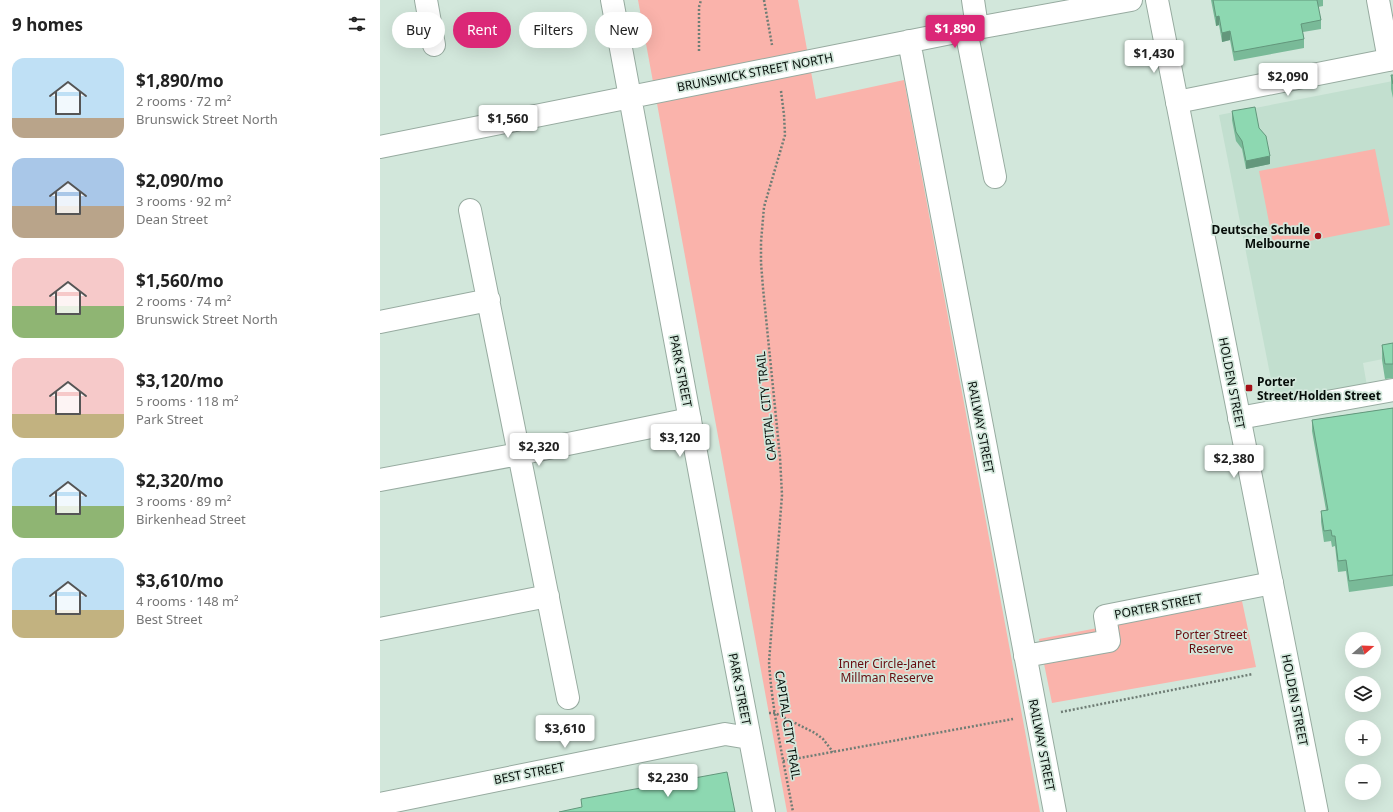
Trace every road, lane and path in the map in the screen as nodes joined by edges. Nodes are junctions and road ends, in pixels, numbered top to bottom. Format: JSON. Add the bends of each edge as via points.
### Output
{"nodes":[{"id":1,"x":426,"y":0,"type":"edge"},
{"id":2,"x":612,"y":0,"type":"edge"},
{"id":3,"x":701,"y":0,"type":"edge"},
{"id":4,"x":764,"y":0,"type":"edge"},
{"id":5,"x":973,"y":0,"type":"edge"},
{"id":6,"x":1131,"y":0,"type":"edge"},
{"id":7,"x":1157,"y":0,"type":"edge"},
{"id":8,"x":1378,"y":0,"type":"edge"},
{"id":9,"x":428,"y":12,"type":"edge"},
{"id":10,"x":972,"y":28,"type":"junction"},
{"id":11,"x":909,"y":41,"type":"junction"},
{"id":12,"x":699,"y":51,"type":"dead end"},
{"id":13,"x":1391,"y":59,"type":"edge"},
{"id":14,"x":776,"y":68,"type":"junction"},
{"id":15,"x":630,"y":97,"type":"junction"},
{"id":16,"x":1177,"y":102,"type":"junction"},
{"id":17,"x":380,"y":148,"type":"edge"},
{"id":18,"x":995,"y":177,"type":"dead end"},
{"id":19,"x":470,"y":210,"type":"dead end"},
{"id":20,"x":489,"y":300,"type":"junction"},
{"id":21,"x":380,"y":322,"type":"edge"},
{"id":22,"x":1393,"y":390,"type":"edge"},
{"id":23,"x":1239,"y":418,"type":"junction"},
{"id":24,"x":690,"y":419,"type":"junction"},
{"id":25,"x":519,"y":454,"type":"junction"},
{"id":26,"x":380,"y":480,"type":"edge"},
{"id":27,"x":1272,"y":583,"type":"junction"},
{"id":28,"x":548,"y":596,"type":"junction"},
{"id":29,"x":380,"y":629,"type":"edge"},
{"id":30,"x":1025,"y":656,"type":"junction"},
{"id":31,"x":1253,"y":674,"type":"dead end"},
{"id":32,"x":568,"y":698,"type":"dead end"},
{"id":33,"x":776,"y":713,"type":"junction"},
{"id":34,"x":1037,"y":716,"type":"junction"},
{"id":35,"x":750,"y":738,"type":"junction"},
{"id":36,"x":833,"y":752,"type":"junction"},
{"id":37,"x":784,"y":761,"type":"junction"},
{"id":38,"x":755,"y":766,"type":"junction"},
{"id":39,"x":380,"y":804,"type":"edge"},
{"id":40,"x":764,"y":812,"type":"edge"},
{"id":41,"x":793,"y":812,"type":"edge"},
{"id":42,"x":1055,"y":812,"type":"edge"},
{"id":43,"x":1317,"y":812,"type":"edge"}],
"edges":[{"from":1,"to":9,"type":"street"},
{"from":2,"to":15,"type":"street","name":"PARK STREET"},
{"from":3,"to":12,"type":"path"},
{"from":4,"to":14,"type":"path","name":"CAPITAL CITY TRAIL"},
{"from":5,"to":10,"type":"street"},
{"from":6,"to":10,"type":"street","name":"BRUNSWICK STREET NORTH"},
{"from":7,"to":16,"type":"street","name":"HOLDEN STREET"},
{"from":8,"to":13,"type":"street"},
{"from":10,"to":11,"type":"street","name":"BRUNSWICK STREET NORTH"},
{"from":10,"to":18,"type":"street"},
{"from":11,"to":14,"type":"street","name":"BRUNSWICK STREET NORTH"},
{"from":11,"to":30,"type":"street","name":"RAILWAY STREET"},
{"from":13,"to":16,"type":"street"},
{"from":14,"to":15,"type":"street","name":"BRUNSWICK STREET NORTH"},
{"from":14,"to":33,"type":"path","name":"CAPITAL CITY TRAIL","via":[[785,135],[764,207],[761,263],[782,494],[769,662]]},
{"from":15,"to":17,"type":"street","name":"BRUNSWICK STREET NORTH"},
{"from":15,"to":24,"type":"street","name":"PARK STREET"},
{"from":16,"to":23,"type":"street","name":"HOLDEN STREET"},
{"from":19,"to":20,"type":"street"},
{"from":20,"to":21,"type":"street"},
{"from":20,"to":25,"type":"street"},
{"from":22,"to":23,"type":"street"},
{"from":23,"to":27,"type":"street","name":"HOLDEN STREET"},
{"from":24,"to":25,"type":"street"},
{"from":24,"to":35,"type":"street","name":"PARK STREET"},
{"from":25,"to":26,"type":"street"},
{"from":25,"to":28,"type":"street"},
{"from":27,"to":30,"type":"street","name":"PORTER STREET","via":[[1105,616],[1109,641]]},
{"from":27,"to":43,"type":"street","name":"HOLDEN STREET"},
{"from":28,"to":29,"type":"street"},
{"from":28,"to":32,"type":"street"},
{"from":30,"to":34,"type":"street","name":"RAILWAY STREET"},
{"from":31,"to":34,"type":"path"},
{"from":33,"to":36,"type":"path","via":[[815,733]]},
{"from":33,"to":37,"type":"path","name":"CAPITAL CITY TRAIL"},
{"from":34,"to":36,"type":"path"},
{"from":34,"to":42,"type":"street","name":"RAILWAY STREET"},
{"from":35,"to":38,"type":"street","name":"PARK STREET"},
{"from":35,"to":39,"type":"street","name":"BEST STREET","via":[[725,734]]},
{"from":36,"to":37,"type":"path"},
{"from":37,"to":38,"type":"path"},
{"from":37,"to":41,"type":"path","name":"CAPITAL CITY TRAIL"},
{"from":38,"to":40,"type":"street","name":"PARK STREET"}]}
